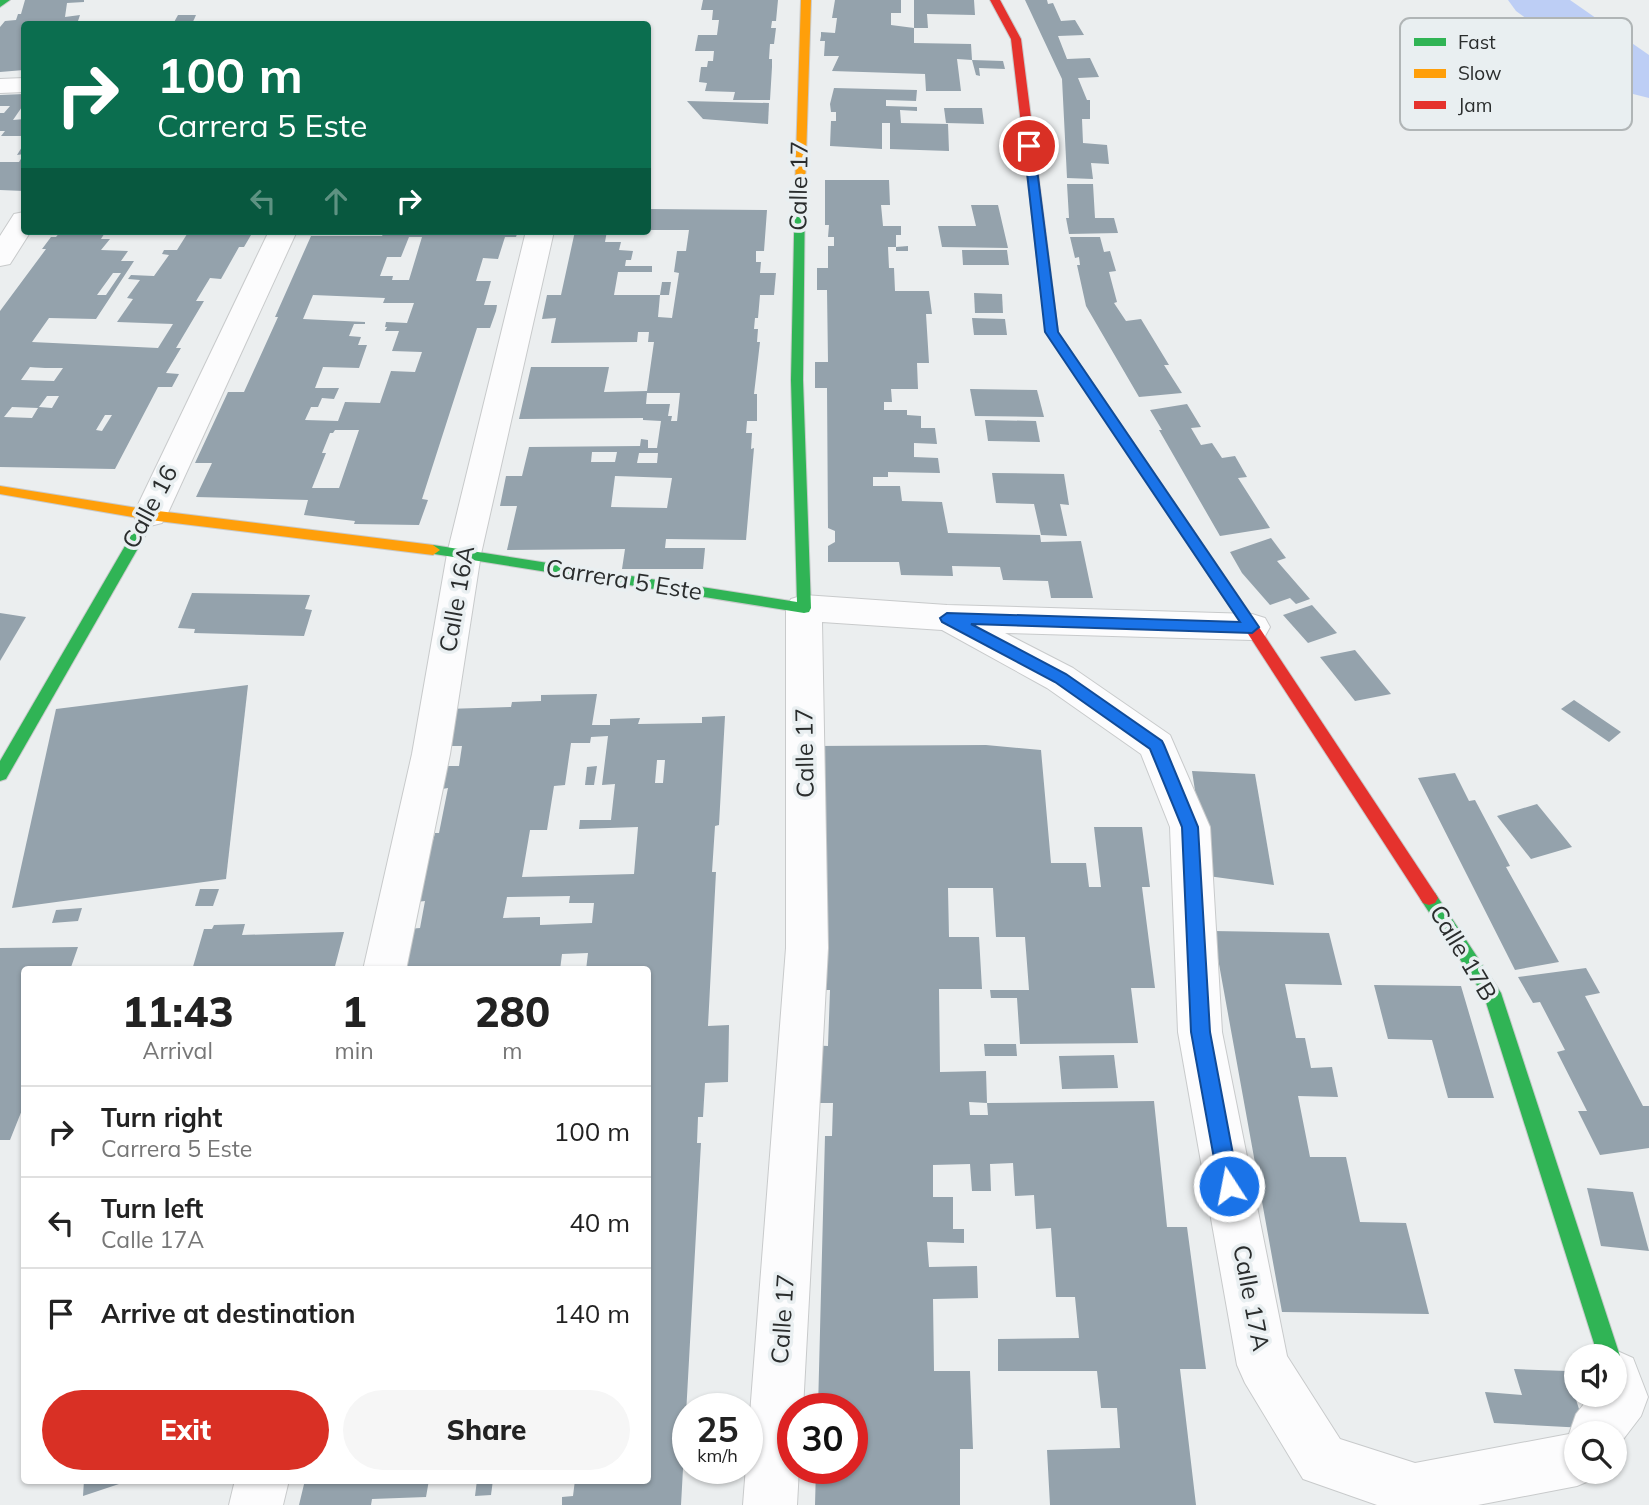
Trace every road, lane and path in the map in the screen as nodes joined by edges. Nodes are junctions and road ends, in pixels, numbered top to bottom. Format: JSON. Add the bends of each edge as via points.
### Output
{"nodes":[{"id":1,"x":5,"y":0,"type":"edge"},
{"id":2,"x":806,"y":0,"type":"edge"},
{"id":3,"x":995,"y":0,"type":"edge"},
{"id":4,"x":0,"y":4,"type":"edge"},
{"id":5,"x":21,"y":85,"type":"edge"},
{"id":6,"x":0,"y":86,"type":"edge"},
{"id":7,"x":0,"y":207,"type":"edge"},
{"id":8,"x":21,"y":207,"type":"edge"},
{"id":9,"x":21,"y":225,"type":"edge"},
{"id":10,"x":281,"y":235,"type":"edge"},
{"id":11,"x":539,"y":235,"type":"edge"},
{"id":12,"x":0,"y":258,"type":"edge"},
{"id":13,"x":0,"y":490,"type":"edge"},
{"id":14,"x":150,"y":515,"type":"junction"},
{"id":15,"x":464,"y":554,"type":"junction"},
{"id":16,"x":804,"y":608,"type":"junction"},
{"id":17,"x":947,"y":618,"type":"junction"},
{"id":18,"x":1252,"y":627,"type":"junction"},
{"id":19,"x":0,"y":775,"type":"edge"},
{"id":20,"x":385,"y":966,"type":"edge"},
{"id":21,"x":1596,"y":1344,"type":"edge"},
{"id":22,"x":1564,"y":1462,"type":"edge"},
{"id":23,"x":261,"y":1484,"type":"edge"},
{"id":24,"x":1415,"y":1498,"type":"edge"},
{"id":25,"x":256,"y":1505,"type":"edge"},
{"id":26,"x":771,"y":1505,"type":"edge"}],
"edges":[{"from":1,"to":4,"type":"main road"},
{"from":2,"to":16,"type":"main road","name":"Calle 17","via":[[798,183]]},
{"from":3,"to":18,"type":"main road","via":[[1016,39],[1052,332]]},
{"from":5,"to":6,"type":"street"},
{"from":7,"to":8,"type":"street"},
{"from":9,"to":12,"type":"street"},
{"from":10,"to":14,"type":"street","name":"Calle 16"},
{"from":11,"to":15,"type":"street","name":"Calle 16A"},
{"from":13,"to":14,"type":"main road","name":"Carrera 5 Este"},
{"from":14,"to":15,"type":"main road","name":"Carrera 5 Este"},
{"from":14,"to":19,"type":"main road","name":"Calle 16"},
{"from":15,"to":16,"type":"main road","name":"Carrera 5 Este"},
{"from":15,"to":20,"type":"street","name":"Calle 16A","via":[[431,754]]},
{"from":16,"to":17,"type":"street","name":"Carrera 5 Este"},
{"from":16,"to":26,"type":"street","name":"Calle 17","via":[[807,948]]},
{"from":17,"to":18,"type":"street","name":"Carrera 5 Este"},
{"from":17,"to":24,"type":"street","name":"Calle 17A","via":[[1060,678],[1156,745],[1190,827],[1200,1032],[1263,1365],[1322,1460]]},
{"from":18,"to":21,"type":"main road","name":"Calle 17B","via":[[1492,993]]},
{"from":22,"to":24,"type":"street"},
{"from":23,"to":25,"type":"street"}]}
